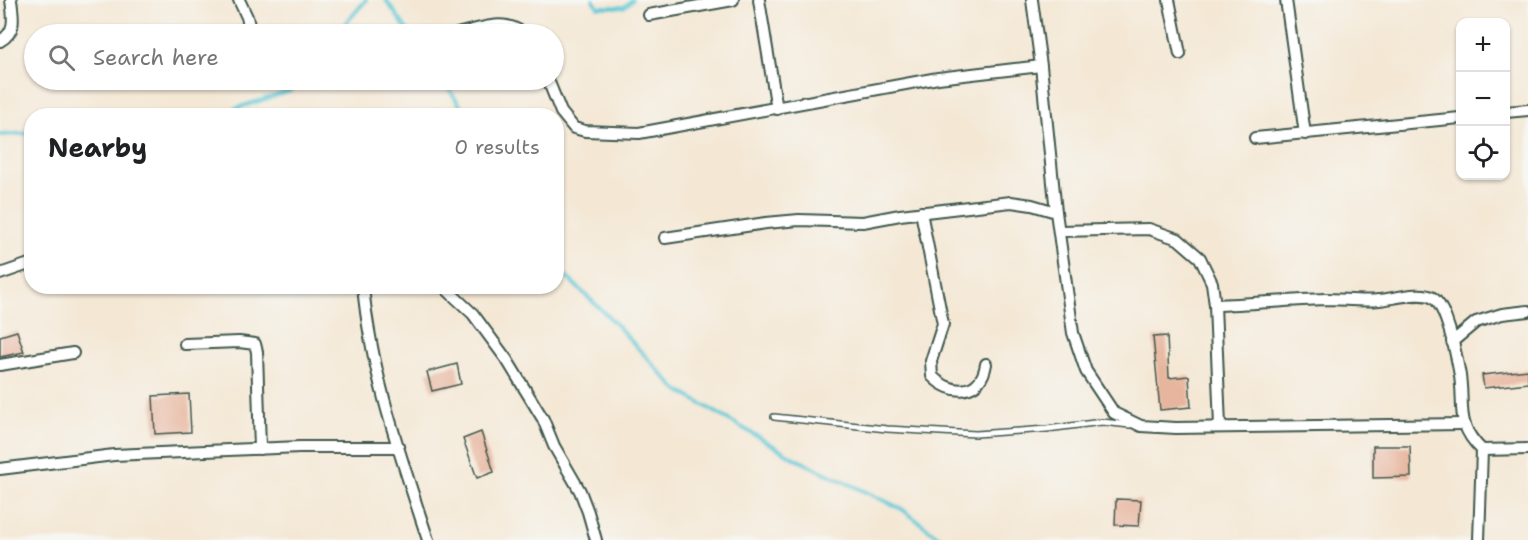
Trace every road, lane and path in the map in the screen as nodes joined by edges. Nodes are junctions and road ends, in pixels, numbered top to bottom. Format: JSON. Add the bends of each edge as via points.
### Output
{"nodes":[{"id":1,"x":11,"y":0,"type":"edge"},
{"id":2,"x":239,"y":0,"type":"edge"},
{"id":3,"x":733,"y":0,"type":"edge"},
{"id":4,"x":759,"y":0,"type":"edge"},
{"id":5,"x":1032,"y":0,"type":"edge"},
{"id":6,"x":1169,"y":0,"type":"edge"},
{"id":7,"x":1286,"y":0,"type":"edge"},
{"id":8,"x":649,"y":15,"type":"dead end"},
{"id":9,"x":249,"y":24,"type":"edge"},
{"id":10,"x":0,"y":41,"type":"edge"},
{"id":11,"x":1180,"y":54,"type":"dead end"},
{"id":12,"x":1041,"y":66,"type":"junction"},
{"id":13,"x":553,"y":90,"type":"edge"},
{"id":14,"x":560,"y":108,"type":"edge"},
{"id":15,"x":777,"y":109,"type":"junction"},
{"id":16,"x":1528,"y":110,"type":"edge"},
{"id":17,"x":1510,"y":112,"type":"edge"},
{"id":18,"x":564,"y":116,"type":"edge"},
{"id":19,"x":1456,"y":119,"type":"edge"},
{"id":20,"x":1305,"y":134,"type":"junction"},
{"id":21,"x":1255,"y":138,"type":"dead end"},
{"id":22,"x":921,"y":212,"type":"junction"},
{"id":23,"x":1056,"y":212,"type":"junction"},
{"id":24,"x":1060,"y":231,"type":"junction"},
{"id":25,"x":665,"y":238,"type":"dead end"},
{"id":26,"x":24,"y":266,"type":"edge"},
{"id":27,"x":0,"y":274,"type":"edge"},
{"id":28,"x":363,"y":294,"type":"edge"},
{"id":29,"x":452,"y":294,"type":"edge"},
{"id":30,"x":1215,"y":305,"type":"junction"},
{"id":31,"x":1528,"y":311,"type":"edge"},
{"id":32,"x":1452,"y":342,"type":"junction"},
{"id":33,"x":185,"y":344,"type":"dead end"},
{"id":34,"x":73,"y":353,"type":"dead end"},
{"id":35,"x":986,"y":364,"type":"dead end"},
{"id":36,"x":0,"y":365,"type":"edge"},
{"id":37,"x":774,"y":417,"type":"dead end"},
{"id":38,"x":1463,"y":424,"type":"junction"},
{"id":39,"x":1141,"y":426,"type":"junction"},
{"id":40,"x":1220,"y":426,"type":"junction"},
{"id":41,"x":398,"y":447,"type":"junction"},
{"id":42,"x":260,"y":449,"type":"junction"},
{"id":43,"x":1528,"y":449,"type":"edge"},
{"id":44,"x":1482,"y":450,"type":"junction"},
{"id":45,"x":0,"y":469,"type":"edge"},
{"id":46,"x":428,"y":540,"type":"edge"},
{"id":47,"x":596,"y":540,"type":"edge"},
{"id":48,"x":1479,"y":540,"type":"edge"}],
"edges":[{"from":1,"to":10,"type":"street","via":[[14,24]]},
{"from":2,"to":9,"type":"street"},
{"from":3,"to":8,"type":"street"},
{"from":4,"to":15,"type":"street"},
{"from":5,"to":12,"type":"street"},
{"from":6,"to":11,"type":"street"},
{"from":7,"to":20,"type":"street"},
{"from":12,"to":15,"type":"street","via":[[938,78]]},
{"from":12,"to":23,"type":"street"},
{"from":13,"to":14,"type":"street"},
{"from":15,"to":18,"type":"street","via":[[639,133],[585,131],[574,128]]},
{"from":16,"to":17,"type":"street"},
{"from":19,"to":20,"type":"street"},
{"from":20,"to":21,"type":"street"},
{"from":22,"to":23,"type":"street","via":[[1011,202]]},
{"from":22,"to":25,"type":"street","via":[[863,222],[766,223]]},
{"from":22,"to":35,"type":"street","via":[[943,324],[932,361],[932,376],[952,390],[972,388],[984,377]]},
{"from":23,"to":24,"type":"street"},
{"from":24,"to":30,"type":"street","via":[[1149,229],[1178,239],[1200,258],[1212,283]]},
{"from":24,"to":39,"type":"street","via":[[1073,333],[1086,371],[1114,413]]},
{"from":26,"to":27,"type":"street"},
{"from":28,"to":41,"type":"street","via":[[381,386]]},
{"from":29,"to":47,"type":"street","via":[[473,314],[507,360],[543,419],[580,491]]},
{"from":30,"to":32,"type":"street","via":[[1431,296],[1438,302]]},
{"from":30,"to":40,"type":"street"},
{"from":31,"to":32,"type":"street","via":[[1476,322]]},
{"from":32,"to":38,"type":"street","via":[[1461,377]]},
{"from":33,"to":42,"type":"street","via":[[255,344]]},
{"from":34,"to":36,"type":"street"},
{"from":37,"to":39,"type":"lane","via":[[976,434],[1102,422]]},
{"from":38,"to":40,"type":"street"},
{"from":38,"to":44,"type":"street"},
{"from":39,"to":40,"type":"street"},
{"from":41,"to":42,"type":"street"},
{"from":41,"to":46,"type":"street"},
{"from":42,"to":45,"type":"street","via":[[114,455]]},
{"from":43,"to":44,"type":"street"},
{"from":44,"to":48,"type":"street"}]}
